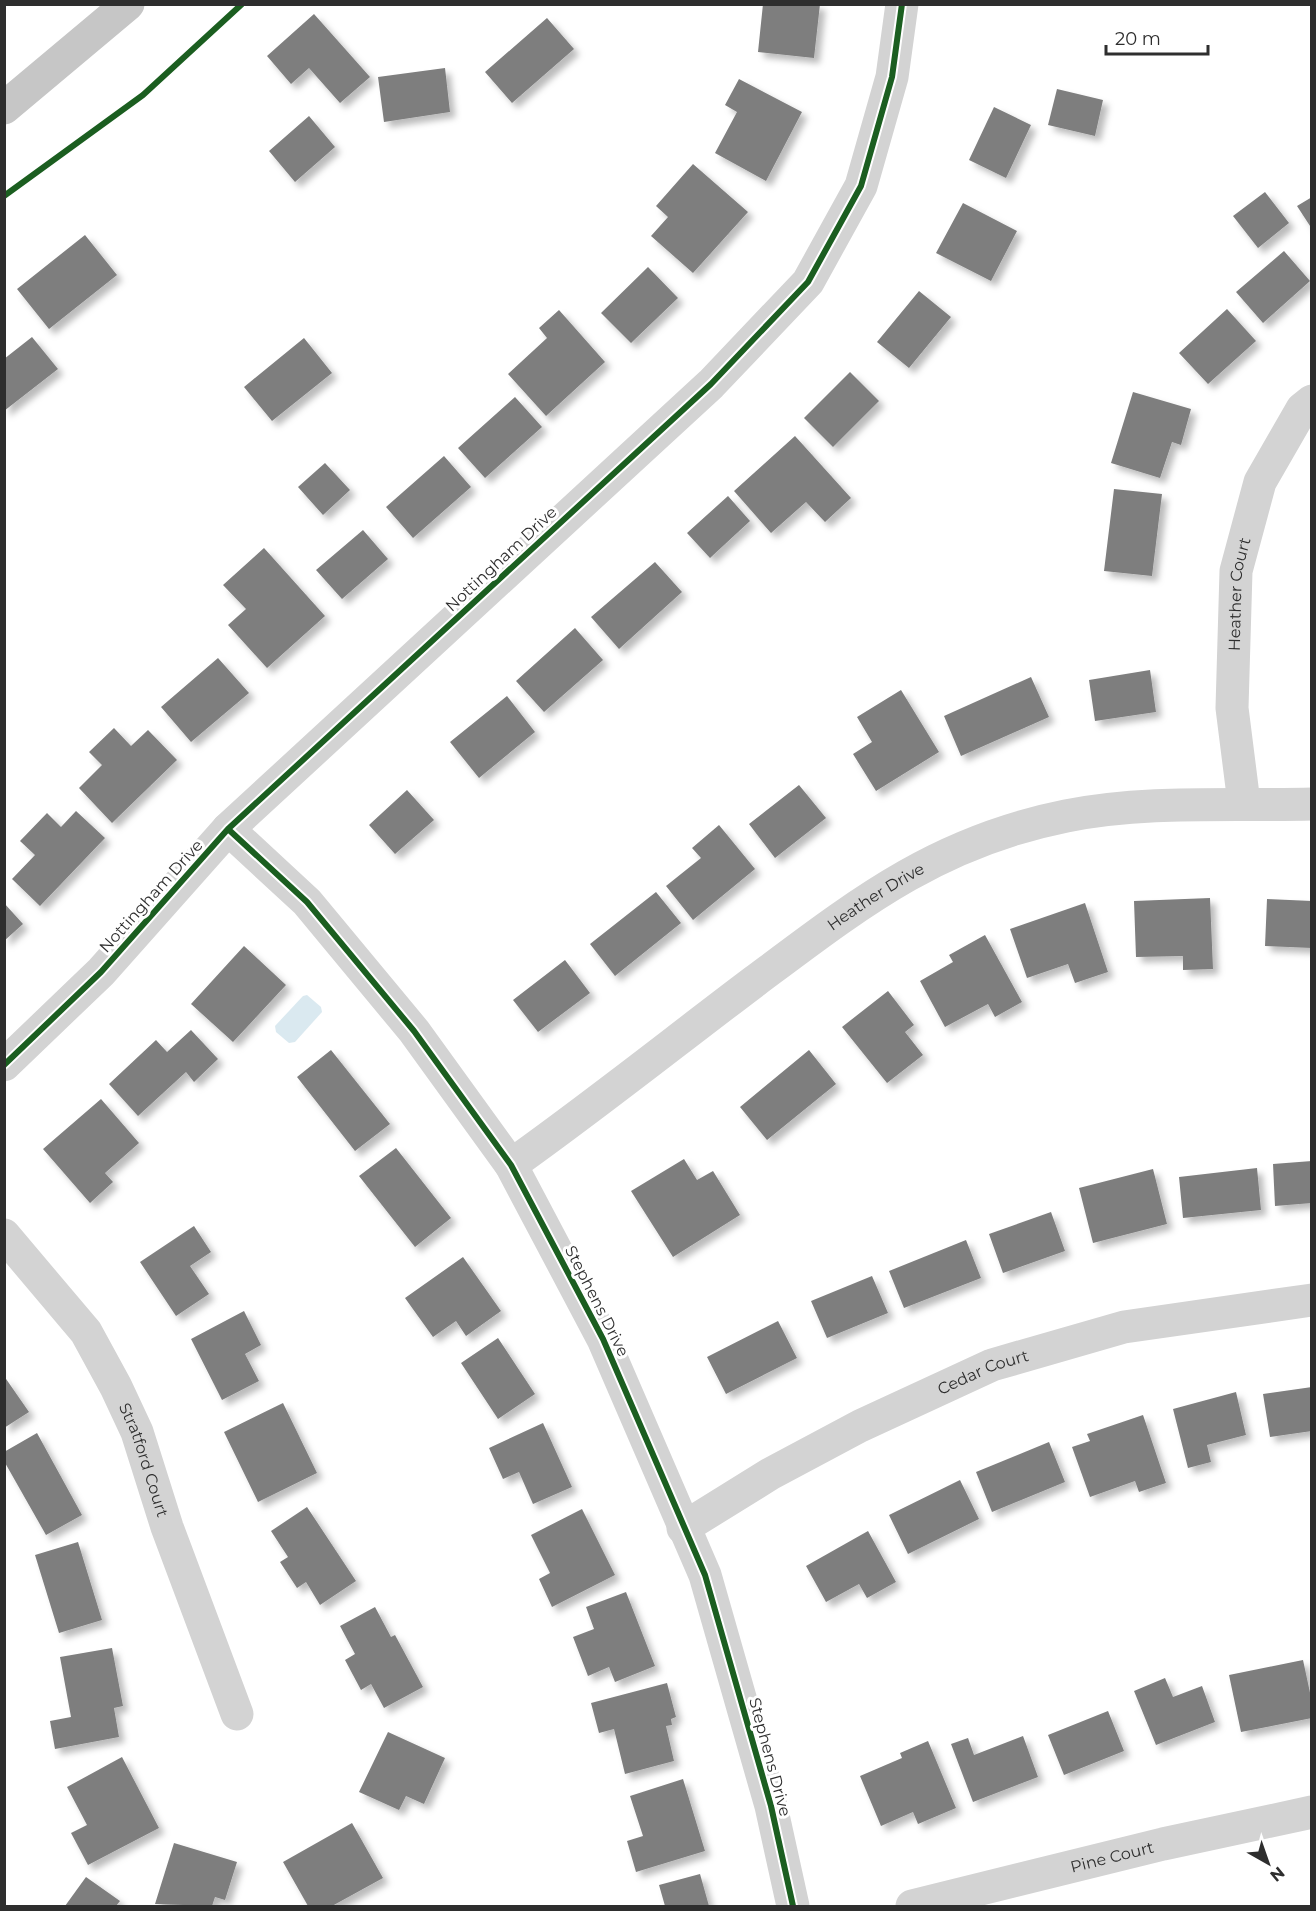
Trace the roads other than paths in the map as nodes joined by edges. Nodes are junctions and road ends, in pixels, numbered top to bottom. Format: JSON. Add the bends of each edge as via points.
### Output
{"nodes":[{"id":1,"x":128,"y":4,"type":"edge"},
{"id":2,"x":902,"y":4,"type":"edge"},
{"id":3,"x":4,"y":108,"type":"edge"},
{"id":4,"x":1311,"y":401,"type":"edge"},
{"id":5,"x":1244,"y":803,"type":"junction"},
{"id":6,"x":1311,"y":804,"type":"edge"},
{"id":7,"x":228,"y":829,"type":"junction"},
{"id":8,"x":4,"y":1065,"type":"edge"},
{"id":9,"x":511,"y":1165,"type":"junction"},
{"id":10,"x":4,"y":1235,"type":"edge"},
{"id":11,"x":1311,"y":1300,"type":"edge"},
{"id":12,"x":683,"y":1528,"type":"junction"},
{"id":13,"x":237,"y":1714,"type":"dead end"},
{"id":14,"x":1311,"y":1812,"type":"edge"},
{"id":15,"x":793,"y":1906,"type":"edge"},
{"id":16,"x":912,"y":1906,"type":"edge"}],
"edges":[{"from":1,"to":3,"type":"main road"},
{"from":2,"to":7,"type":"street","name":"Nottingham Drive","via":[[892,78],[861,186],[808,282],[711,384]]},
{"from":4,"to":5,"type":"street","name":"Heather Court","via":[[1302,409],[1260,482],[1236,571],[1232,708]]},
{"from":5,"to":6,"type":"street","name":"Heather Drive"},
{"from":5,"to":9,"type":"street","name":"Heather Drive","via":[[1125,808],[1067,816],[1008,831],[943,855],[845,914]]},
{"from":7,"to":8,"type":"street","name":"Nottingham Drive","via":[[101,972]]},
{"from":7,"to":9,"type":"street","name":"Stephens Drive","via":[[307,902],[414,1031]]},
{"from":9,"to":12,"type":"street","name":"Stephens Drive","via":[[603,1339]]},
{"from":10,"to":13,"type":"street","name":"Stratford Court","via":[[86,1332],[116,1387],[137,1432],[167,1527]]},
{"from":11,"to":12,"type":"street","name":"Cedar Court","via":[[1124,1327],[992,1365],[830,1442]]},
{"from":12,"to":15,"type":"street","name":"Stephens Drive","via":[[705,1575],[771,1806]]},
{"from":14,"to":16,"type":"street","name":"Pine Court","via":[[1152,1846]]}]}
